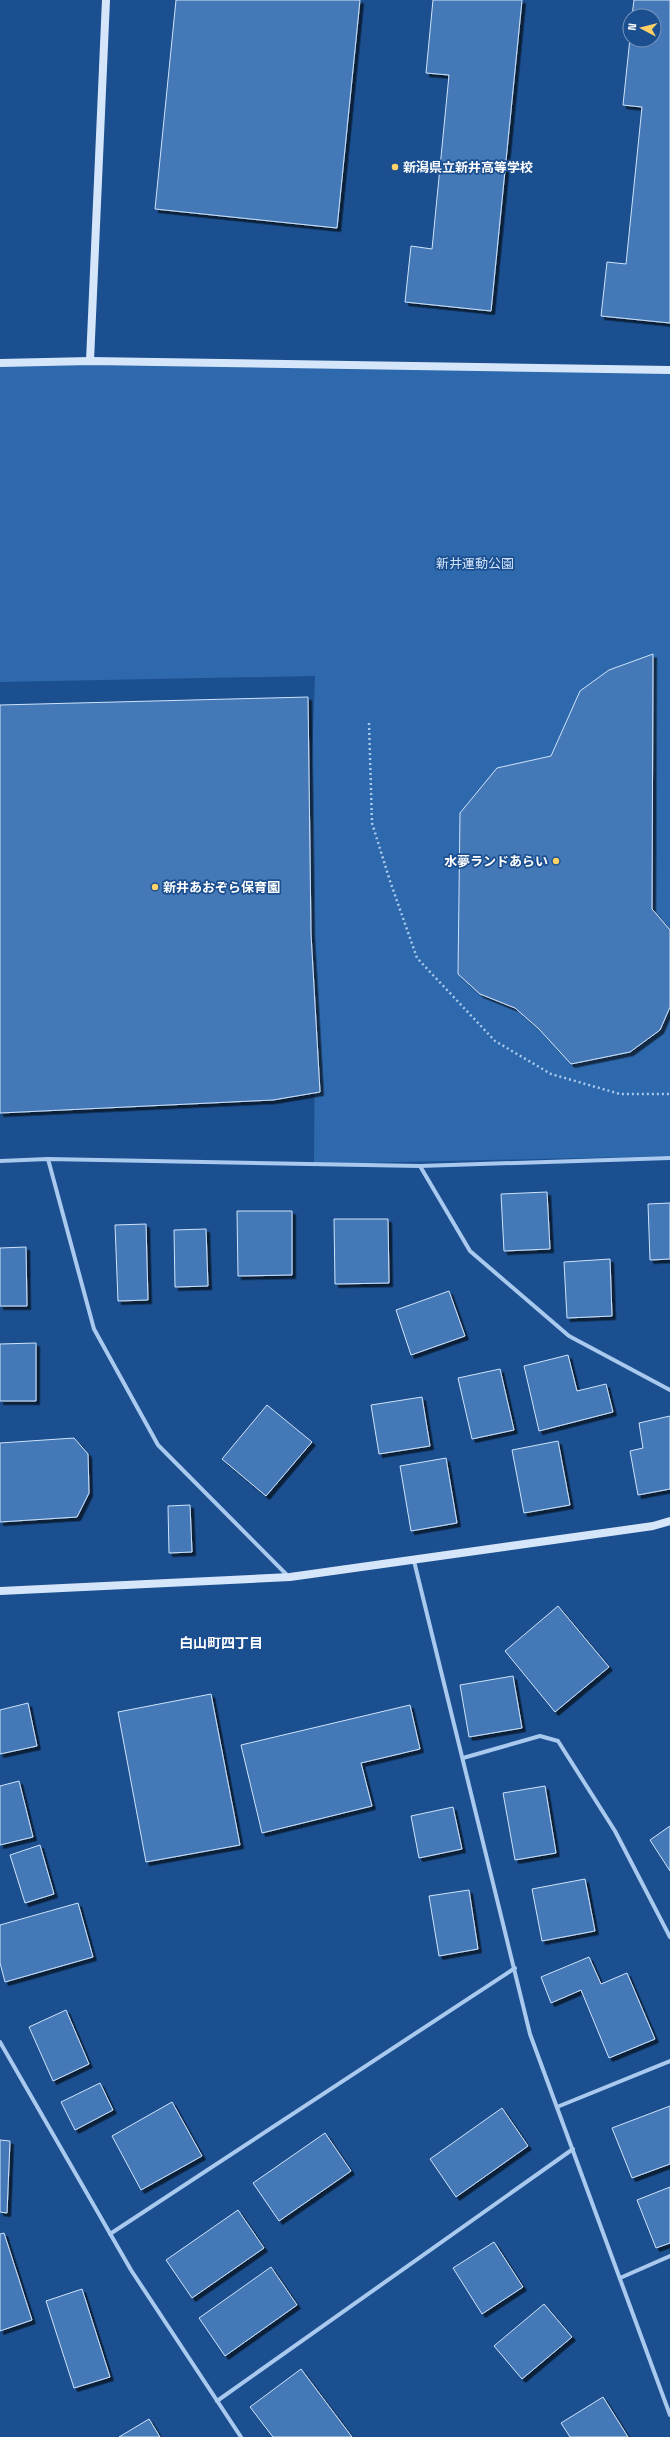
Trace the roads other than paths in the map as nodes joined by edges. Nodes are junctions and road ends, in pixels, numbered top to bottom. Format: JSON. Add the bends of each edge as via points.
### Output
{"nodes":[{"id":1,"x":106,"y":0,"type":"edge"},
{"id":2,"x":90,"y":361,"type":"junction"},
{"id":3,"x":0,"y":363,"type":"edge"},
{"id":4,"x":670,"y":370,"type":"edge"},
{"id":5,"x":670,"y":1158,"type":"edge"},
{"id":6,"x":48,"y":1159,"type":"junction"},
{"id":7,"x":0,"y":1161,"type":"edge"},
{"id":8,"x":420,"y":1166,"type":"junction"},
{"id":9,"x":670,"y":1390,"type":"edge"},
{"id":10,"x":670,"y":1521,"type":"edge"},
{"id":11,"x":414,"y":1561,"type":"junction"},
{"id":12,"x":290,"y":1577,"type":"junction"},
{"id":13,"x":0,"y":1591,"type":"edge"},
{"id":14,"x":463,"y":1758,"type":"junction"},
{"id":15,"x":670,"y":1937,"type":"edge"},
{"id":16,"x":514,"y":1968,"type":"junction"},
{"id":17,"x":0,"y":2042,"type":"edge"},
{"id":18,"x":670,"y":2061,"type":"edge"},
{"id":19,"x":557,"y":2107,"type":"junction"},
{"id":20,"x":573,"y":2149,"type":"junction"},
{"id":21,"x":110,"y":2234,"type":"junction"},
{"id":22,"x":670,"y":2256,"type":"edge"},
{"id":23,"x":620,"y":2278,"type":"junction"},
{"id":24,"x":217,"y":2401,"type":"junction"},
{"id":25,"x":670,"y":2415,"type":"edge"},
{"id":26,"x":241,"y":2437,"type":"edge"}],
"edges":[{"from":1,"to":2,"type":"street"},
{"from":2,"to":3,"type":"street"},
{"from":2,"to":4,"type":"street"},
{"from":5,"to":8,"type":"street"},
{"from":6,"to":7,"type":"street"},
{"from":6,"to":8,"type":"street"},
{"from":6,"to":12,"type":"street","via":[[94,1329],[158,1445]]},
{"from":8,"to":9,"type":"street","via":[[470,1251],[569,1336]]},
{"from":10,"to":11,"type":"street","via":[[653,1526]]},
{"from":11,"to":12,"type":"street"},
{"from":11,"to":14,"type":"street"},
{"from":12,"to":13,"type":"street"},
{"from":14,"to":15,"type":"street","via":[[540,1736],[558,1741],[615,1831]]},
{"from":14,"to":16,"type":"street"},
{"from":16,"to":19,"type":"street","via":[[530,2034]]},
{"from":16,"to":21,"type":"street"},
{"from":17,"to":21,"type":"street"},
{"from":18,"to":19,"type":"street"},
{"from":19,"to":20,"type":"street"},
{"from":20,"to":23,"type":"street"},
{"from":20,"to":24,"type":"street"},
{"from":21,"to":24,"type":"street"},
{"from":22,"to":23,"type":"street"},
{"from":23,"to":25,"type":"street"},
{"from":24,"to":26,"type":"street"}]}
